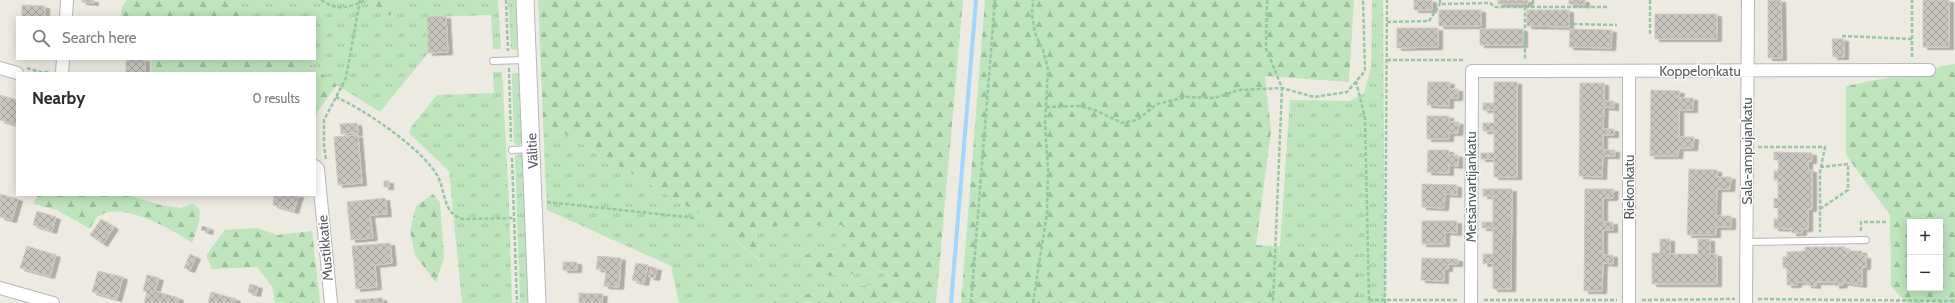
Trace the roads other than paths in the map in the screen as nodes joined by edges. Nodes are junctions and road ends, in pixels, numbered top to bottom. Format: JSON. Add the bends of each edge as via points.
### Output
{"nodes":[{"id":1,"x":67,"y":0,"type":"edge"},
{"id":2,"x":525,"y":0,"type":"edge"},
{"id":3,"x":1748,"y":0,"type":"edge"},
{"id":4,"x":66,"y":16,"type":"edge"},
{"id":5,"x":63,"y":60,"type":"edge"},
{"id":6,"x":528,"y":60,"type":"junction"},
{"id":7,"x":493,"y":61,"type":"dead end"},
{"id":8,"x":1471,"y":66,"type":"joint"},
{"id":9,"x":0,"y":68,"type":"edge"},
{"id":10,"x":1747,"y":70,"type":"junction"},
{"id":11,"x":1929,"y":70,"type":"dead end"},
{"id":12,"x":1629,"y":71,"type":"junction"},
{"id":13,"x":62,"y":72,"type":"edge"},
{"id":14,"x":16,"y":73,"type":"edge"},
{"id":15,"x":532,"y":149,"type":"junction"},
{"id":16,"x":512,"y":150,"type":"dead end"},
{"id":17,"x":320,"y":165,"type":"edge"},
{"id":18,"x":1864,"y":240,"type":"road end"},
{"id":19,"x":1746,"y":242,"type":"junction"},
{"id":20,"x":0,"y":288,"type":"edge"},
{"id":21,"x":1629,"y":301,"type":"edge"},
{"id":22,"x":1746,"y":301,"type":"edge"},
{"id":23,"x":1466,"y":302,"type":"edge"},
{"id":24,"x":53,"y":303,"type":"edge"},
{"id":25,"x":331,"y":303,"type":"edge"},
{"id":26,"x":537,"y":303,"type":"edge"}],
"edges":[{"from":1,"to":4,"type":"street"},
{"from":2,"to":6,"type":"main road","name":"Välitie"},
{"from":3,"to":10,"type":"street","name":"Sala-ampujankatu"},
{"from":5,"to":13,"type":"street"},
{"from":6,"to":7,"type":"lane"},
{"from":6,"to":15,"type":"main road","name":"Välitie"},
{"from":8,"to":12,"type":"street","name":"Koppelonkatu"},
{"from":8,"to":23,"type":"street","name":"Metsänvartijankatu"},
{"from":9,"to":14,"type":"street"},
{"from":10,"to":11,"type":"street","name":"Koppelonkatu"},
{"from":10,"to":12,"type":"street","name":"Koppelonkatu"},
{"from":10,"to":19,"type":"street","name":"Sala-ampujankatu"},
{"from":12,"to":21,"type":"street","name":"Riekonkatu"},
{"from":15,"to":16,"type":"lane"},
{"from":15,"to":26,"type":"main road","name":"Välitie"},
{"from":17,"to":25,"type":"street","name":"Mustikkatie"},
{"from":18,"to":19,"type":"lane"},
{"from":19,"to":22,"type":"street","name":"Sala-ampujankatu"},
{"from":20,"to":24,"type":"street"}]}
